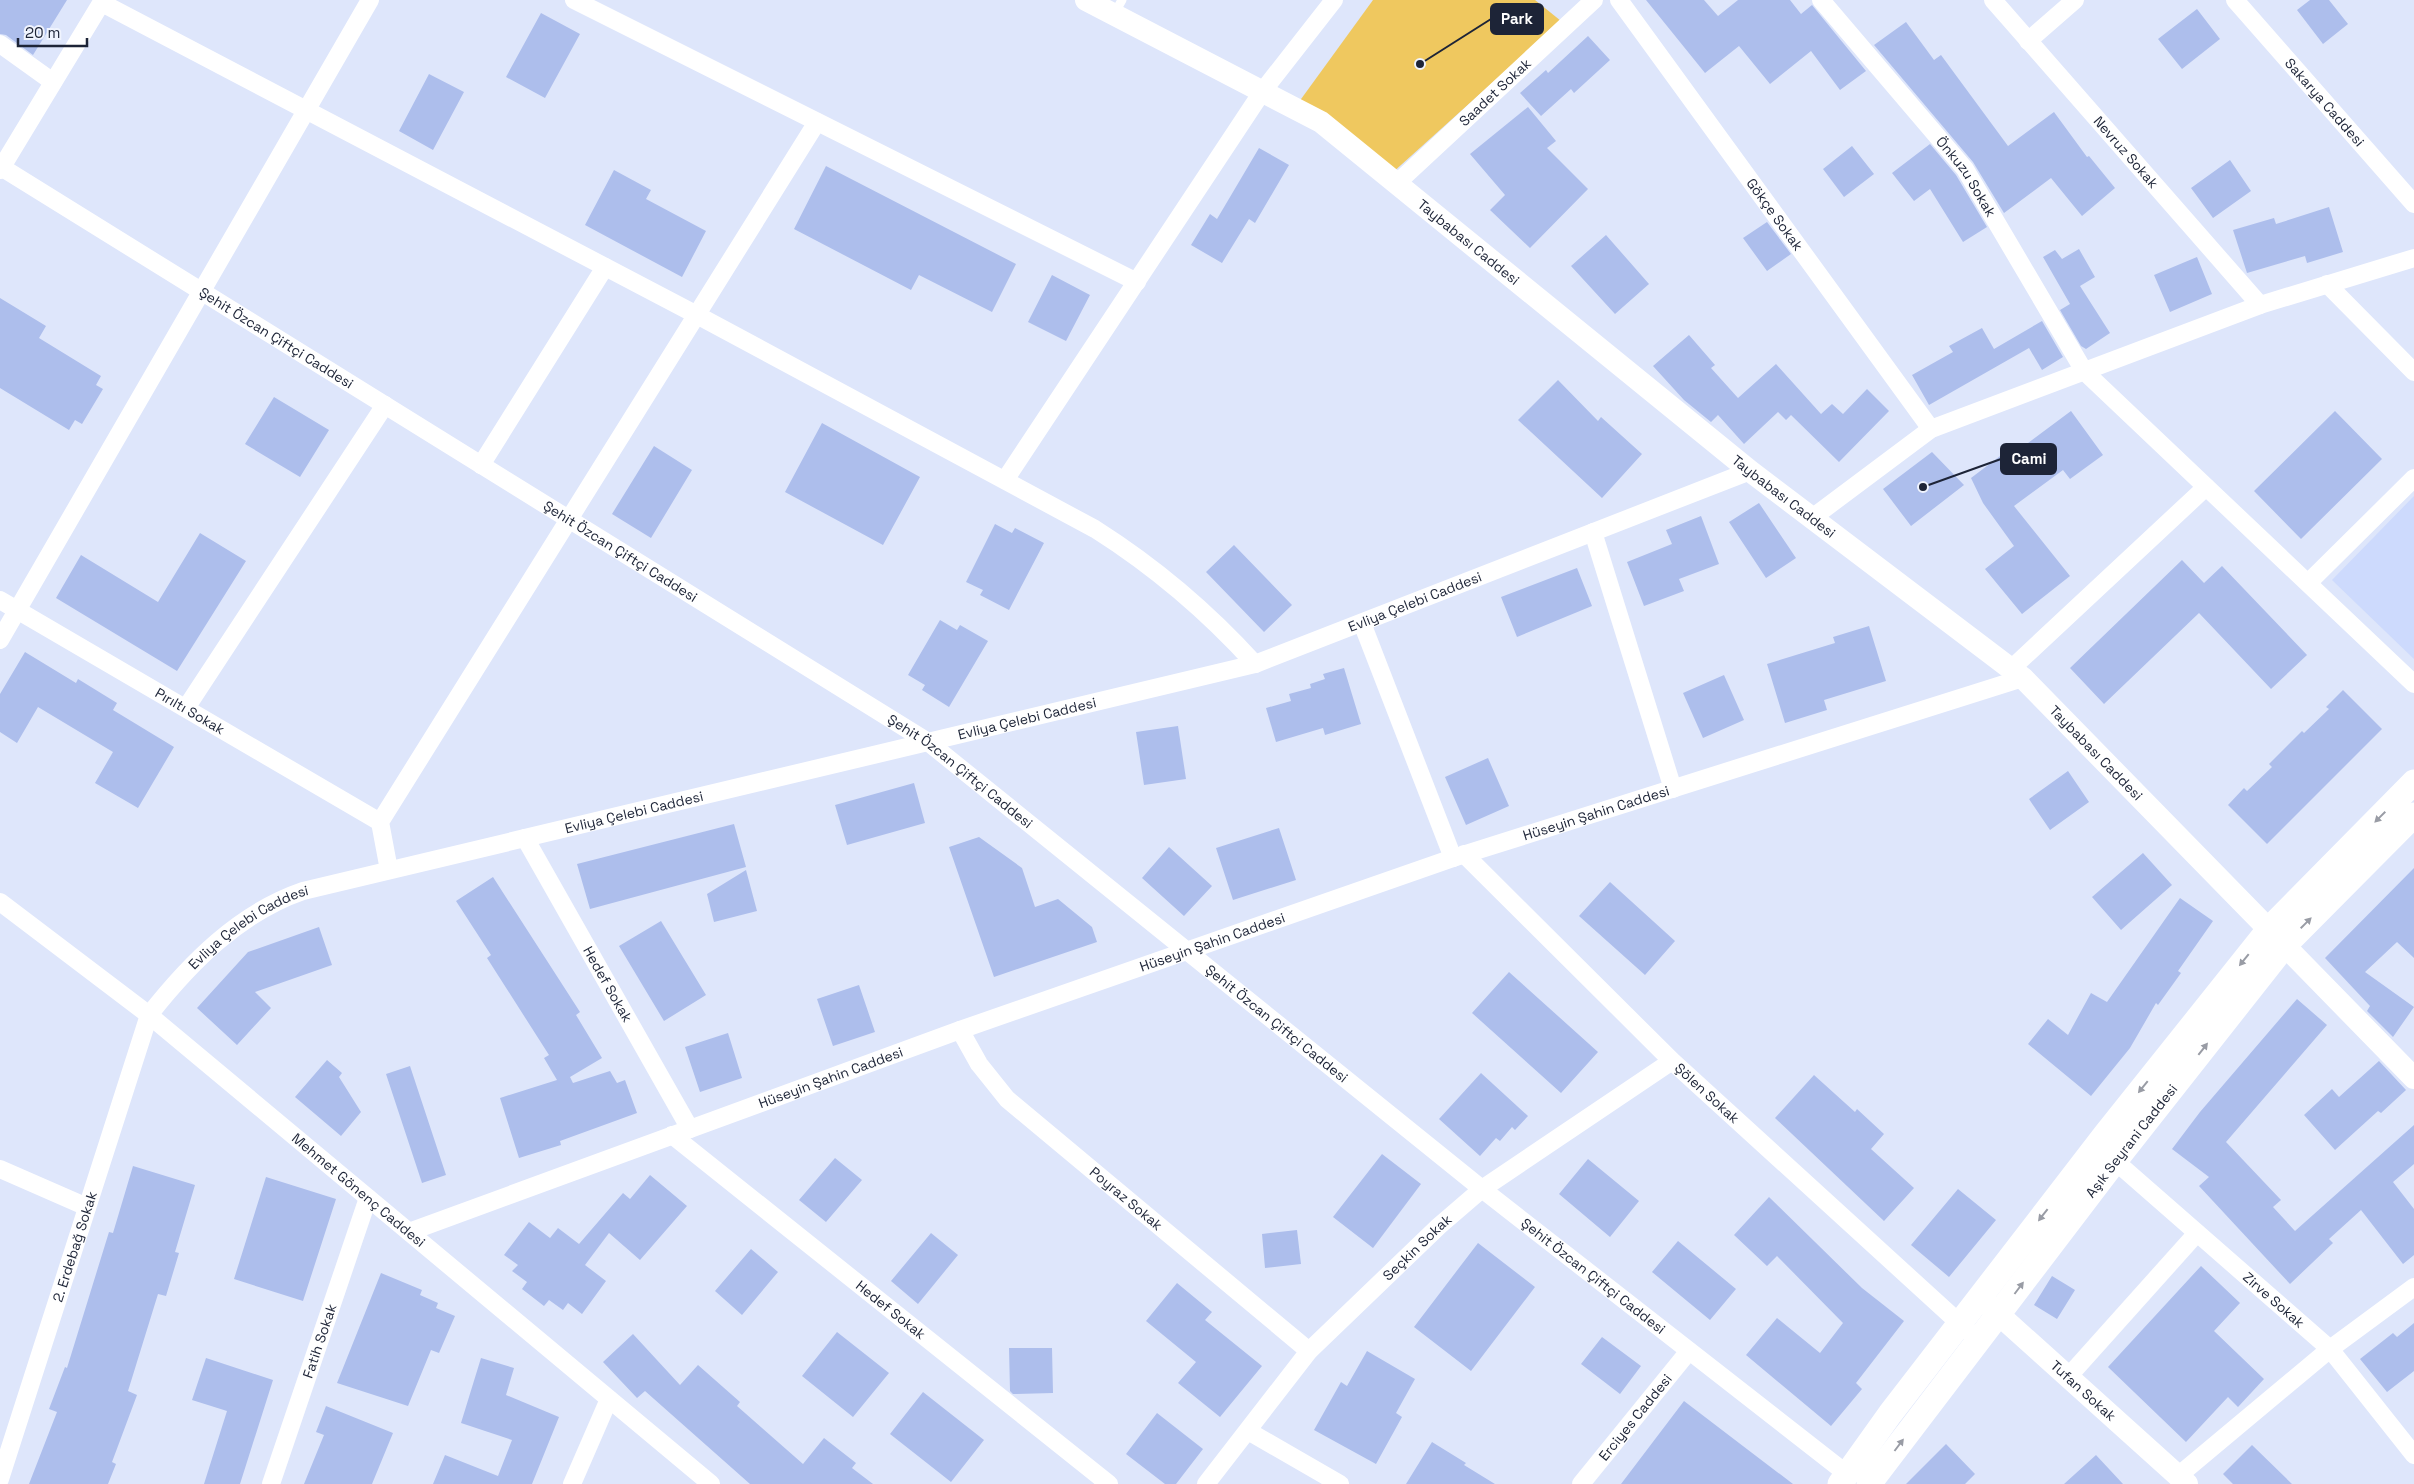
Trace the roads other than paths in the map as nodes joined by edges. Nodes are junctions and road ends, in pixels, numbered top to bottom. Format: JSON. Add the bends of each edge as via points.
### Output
{"nodes":[{"id":1,"x":370,"y":0,"type":"edge"},
{"id":2,"x":574,"y":0,"type":"edge"},
{"id":3,"x":1086,"y":0,"type":"edge"},
{"id":4,"x":1334,"y":0,"type":"edge"},
{"id":5,"x":1594,"y":0,"type":"edge"},
{"id":6,"x":1619,"y":0,"type":"edge"},
{"id":7,"x":1821,"y":0,"type":"edge"},
{"id":8,"x":1993,"y":0,"type":"edge"},
{"id":9,"x":2076,"y":0,"type":"edge"},
{"id":10,"x":2235,"y":0,"type":"edge"},
{"id":11,"x":102,"y":2,"type":"edge"},
{"id":12,"x":1118,"y":7,"type":"edge"},
{"id":13,"x":2028,"y":41,"type":"junction"},
{"id":14,"x":0,"y":44,"type":"edge"},
{"id":15,"x":53,"y":82,"type":"junction"},
{"id":16,"x":1262,"y":92,"type":"junction"},
{"id":17,"x":306,"y":110,"type":"junction"},
{"id":18,"x":817,"y":122,"type":"junction"},
{"id":19,"x":1,"y":169,"type":"edge"},
{"id":20,"x":1396,"y":184,"type":"junction"},
{"id":21,"x":2414,"y":204,"type":"edge"},
{"id":22,"x":2414,"y":258,"type":"edge"},
{"id":23,"x":605,"y":267,"type":"junction"},
{"id":24,"x":1137,"y":282,"type":"junction"},
{"id":25,"x":2327,"y":284,"type":"junction"},
{"id":26,"x":201,"y":292,"type":"junction"},
{"id":27,"x":2260,"y":305,"type":"junction"},
{"id":28,"x":695,"y":314,"type":"junction"},
{"id":29,"x":2084,"y":371,"type":"junction"},
{"id":30,"x":2414,"y":372,"type":"edge"},
{"id":31,"x":385,"y":406,"type":"junction"},
{"id":32,"x":1931,"y":428,"type":"junction"},
{"id":33,"x":481,"y":465,"type":"junction"},
{"id":34,"x":1750,"y":471,"type":"junction"},
{"id":35,"x":2414,"y":478,"type":"edge"},
{"id":36,"x":1005,"y":480,"type":"junction"},
{"id":37,"x":2206,"y":487,"type":"junction"},
{"id":38,"x":1812,"y":518,"type":"junction"},
{"id":39,"x":568,"y":519,"type":"junction"},
{"id":40,"x":1593,"y":532,"type":"junction"},
{"id":41,"x":2308,"y":583,"type":"junction"},
{"id":42,"x":0,"y":600,"type":"edge"},
{"id":43,"x":17,"y":610,"type":"junction"},
{"id":44,"x":1362,"y":623,"type":"junction"},
{"id":45,"x":0,"y":640,"type":"edge"},
{"id":46,"x":1255,"y":664,"type":"junction"},
{"id":47,"x":2017,"y":674,"type":"junction"},
{"id":48,"x":2414,"y":684,"type":"edge"},
{"id":49,"x":186,"y":708,"type":"junction"},
{"id":50,"x":928,"y":742,"type":"junction"},
{"id":51,"x":2414,"y":782,"type":"edge"},
{"id":52,"x":1672,"y":788,"type":"junction"},
{"id":53,"x":2414,"y":815,"type":"edge"},
{"id":54,"x":380,"y":822,"type":"junction"},
{"id":55,"x":525,"y":838,"type":"junction"},
{"id":56,"x":1459,"y":856,"type":"junction"},
{"id":57,"x":389,"y":870,"type":"junction"},
{"id":58,"x":0,"y":902,"type":"edge"},
{"id":59,"x":2277,"y":936,"type":"junction"},
{"id":60,"x":1187,"y":951,"type":"junction"},
{"id":61,"x":149,"y":1015,"type":"junction"},
{"id":62,"x":960,"y":1030,"type":"junction"},
{"id":63,"x":1672,"y":1061,"type":"junction"},
{"id":64,"x":2414,"y":1078,"type":"edge"},
{"id":65,"x":690,"y":1129,"type":"junction"},
{"id":66,"x":672,"y":1135,"type":"junction"},
{"id":67,"x":2115,"y":1161,"type":"junction"},
{"id":68,"x":0,"y":1169,"type":"edge"},
{"id":69,"x":1482,"y":1189,"type":"junction"},
{"id":70,"x":368,"y":1198,"type":"junction"},
{"id":71,"x":87,"y":1207,"type":"junction"},
{"id":72,"x":409,"y":1232,"type":"junction"},
{"id":73,"x":2197,"y":1232,"type":"junction"},
{"id":74,"x":2414,"y":1287,"type":"edge"},
{"id":75,"x":1980,"y":1298,"type":"junction"},
{"id":76,"x":1999,"y":1314,"type":"junction"},
{"id":77,"x":1960,"y":1323,"type":"junction"},
{"id":78,"x":1979,"y":1341,"type":"junction"},
{"id":79,"x":2330,"y":1349,"type":"junction"},
{"id":80,"x":1689,"y":1350,"type":"junction"},
{"id":81,"x":1309,"y":1351,"type":"junction"},
{"id":82,"x":2068,"y":1377,"type":"junction"},
{"id":83,"x":609,"y":1399,"type":"junction"},
{"id":84,"x":1248,"y":1431,"type":"junction"},
{"id":85,"x":2414,"y":1455,"type":"edge"},
{"id":86,"x":0,"y":1479,"type":"edge"},
{"id":87,"x":2182,"y":1480,"type":"edge"},
{"id":88,"x":1862,"y":1481,"type":"edge"},
{"id":89,"x":271,"y":1484,"type":"edge"},
{"id":90,"x":572,"y":1484,"type":"edge"},
{"id":91,"x":711,"y":1484,"type":"edge"},
{"id":92,"x":1109,"y":1484,"type":"edge"},
{"id":93,"x":1206,"y":1484,"type":"edge"},
{"id":94,"x":1340,"y":1484,"type":"edge"},
{"id":95,"x":1581,"y":1484,"type":"edge"}],
"edges":[{"from":1,"to":17,"type":"street"},
{"from":2,"to":18,"type":"street"},
{"from":3,"to":12,"type":"street","name":"Taybabası Caddesi"},
{"from":4,"to":16,"type":"street"},
{"from":5,"to":20,"type":"street","name":"Saadet Sokak"},
{"from":6,"to":32,"type":"street","name":"Gökçe Sokak"},
{"from":7,"to":29,"type":"street","name":"Önkuzu Sokak","via":[[1965,169]]},
{"from":8,"to":13,"type":"street","name":"Nevruz Sokak"},
{"from":9,"to":13,"type":"street"},
{"from":10,"to":21,"type":"street","name":"Sakarya Caddesi"},
{"from":11,"to":15,"type":"street"},
{"from":11,"to":17,"type":"street"},
{"from":12,"to":16,"type":"street","name":"Taybabası Caddesi"},
{"from":13,"to":27,"type":"street","name":"Nevruz Sokak"},
{"from":14,"to":15,"type":"street"},
{"from":15,"to":19,"type":"street"},
{"from":16,"to":20,"type":"street","name":"Taybabası Caddesi","via":[[1321,122]]},
{"from":16,"to":24,"type":"street"},
{"from":17,"to":23,"type":"street"},
{"from":17,"to":26,"type":"street"},
{"from":18,"to":24,"type":"street"},
{"from":18,"to":28,"type":"street"},
{"from":19,"to":26,"type":"street","name":"Şehit Özcan Çiftçi Caddesi"},
{"from":20,"to":34,"type":"street","name":"Taybabası Caddesi"},
{"from":22,"to":25,"type":"street"},
{"from":23,"to":28,"type":"street"},
{"from":23,"to":33,"type":"street"},
{"from":24,"to":36,"type":"street"},
{"from":25,"to":27,"type":"street"},
{"from":25,"to":30,"type":"street"},
{"from":26,"to":31,"type":"street","name":"Şehit Özcan Çiftçi Caddesi"},
{"from":26,"to":43,"type":"street"},
{"from":27,"to":29,"type":"street"},
{"from":28,"to":36,"type":"street"},
{"from":28,"to":39,"type":"street"},
{"from":29,"to":32,"type":"street"},
{"from":29,"to":37,"type":"street","name":"Önkuzu Sokak"},
{"from":31,"to":33,"type":"street","name":"Şehit Özcan Çiftçi Caddesi"},
{"from":31,"to":49,"type":"street"},
{"from":32,"to":38,"type":"street"},
{"from":33,"to":39,"type":"street","name":"Şehit Özcan Çiftçi Caddesi"},
{"from":34,"to":38,"type":"street","name":"Taybabası Caddesi"},
{"from":34,"to":40,"type":"street","name":"Evliya Çelebi Caddesi"},
{"from":35,"to":41,"type":"street"},
{"from":36,"to":46,"type":"street","via":[[1134,554],[1200,608]]},
{"from":37,"to":41,"type":"street","name":"Önkuzu Sokak"},
{"from":37,"to":47,"type":"street"},
{"from":38,"to":47,"type":"street","name":"Taybabası Caddesi"},
{"from":39,"to":50,"type":"street","name":"Şehit Özcan Çiftçi Caddesi"},
{"from":39,"to":54,"type":"street"},
{"from":40,"to":44,"type":"street","name":"Evliya Çelebi Caddesi"},
{"from":40,"to":52,"type":"street"},
{"from":41,"to":48,"type":"street","name":"Önkuzu Sokak"},
{"from":42,"to":43,"type":"street","name":"Pırıltı Sokak"},
{"from":43,"to":45,"type":"street"},
{"from":43,"to":49,"type":"street","name":"Pırıltı Sokak"},
{"from":44,"to":46,"type":"street","name":"Evliya Çelebi Caddesi"},
{"from":44,"to":56,"type":"street"},
{"from":46,"to":50,"type":"street","name":"Evliya Çelebi Caddesi"},
{"from":47,"to":52,"type":"street","name":"Hüseyin Şahin Caddesi"},
{"from":47,"to":59,"type":"street","name":"Taybabası Caddesi"},
{"from":49,"to":54,"type":"street","name":"Pırıltı Sokak"},
{"from":50,"to":55,"type":"street","name":"Evliya Çelebi Caddesi"},
{"from":50,"to":60,"type":"street","name":"Şehit Özcan Çiftçi Caddesi"},
{"from":51,"to":59,"type":"main road","one_way":true},
{"from":52,"to":56,"type":"street","name":"Hüseyin Şahin Caddesi"},
{"from":59,"to":53,"type":"main road","name":"Aşık Seyrani Caddesi","one_way":true},
{"from":54,"to":57,"type":"street"},
{"from":55,"to":57,"type":"street","name":"Evliya Çelebi Caddesi"},
{"from":55,"to":65,"type":"street","name":"Hedef Sokak"},
{"from":56,"to":60,"type":"street","name":"Hüseyin Şahin Caddesi"},
{"from":56,"to":63,"type":"street","name":"Şölen Sokak"},
{"from":57,"to":61,"type":"street","name":"Evliya Çelebi Caddesi","via":[[303,891],[268,905],[224,936],[193,964]]},
{"from":58,"to":61,"type":"street","name":"Mehmet Gönenç Caddesi"},
{"from":59,"to":64,"type":"street","name":"Taybabası Caddesi"},
{"from":67,"to":59,"type":"main road","name":"Aşık Seyrani Caddesi","one_way":true},
{"from":59,"to":75,"type":"main road","one_way":true,"via":[[2105,1135]]},
{"from":60,"to":62,"type":"street","name":"Hüseyin Şahin Caddesi"},
{"from":60,"to":69,"type":"street","name":"Şehit Özcan Çiftçi Caddesi"},
{"from":61,"to":70,"type":"street","name":"Mehmet Gönenç Caddesi"},
{"from":61,"to":71,"type":"street","name":"2. Erdebağ Sokak"},
{"from":62,"to":65,"type":"street","name":"Hüseyin Şahin Caddesi"},
{"from":62,"to":81,"type":"street","name":"Poyraz Sokak","via":[[979,1064],[1007,1100]]},
{"from":63,"to":69,"type":"street","name":"Seçkin Sokak"},
{"from":63,"to":77,"type":"street","name":"Şölen Sokak"},
{"from":65,"to":66,"type":"street","name":"Hüseyin Şahin Caddesi"},
{"from":66,"to":72,"type":"street","name":"Hüseyin Şahin Caddesi"},
{"from":66,"to":92,"type":"street","name":"Hedef Sokak"},
{"from":67,"to":73,"type":"street","name":"Zirve Sokak"},
{"from":76,"to":67,"type":"main road","name":"Aşık Seyrani Caddesi","one_way":true},
{"from":68,"to":71,"type":"street"},
{"from":69,"to":80,"type":"street","name":"Şehit Özcan Çiftçi Caddesi"},
{"from":69,"to":81,"type":"street","name":"Seçkin Sokak","via":[[1397,1265]]},
{"from":70,"to":72,"type":"street","name":"Mehmet Gönenç Caddesi"},
{"from":70,"to":89,"type":"street","name":"Fatih Sokak"},
{"from":71,"to":86,"type":"street","name":"2. Erdebağ Sokak"},
{"from":72,"to":83,"type":"street","name":"Mehmet Gönenç Caddesi"},
{"from":73,"to":79,"type":"street","name":"Zirve Sokak"},
{"from":73,"to":82,"type":"street"},
{"from":74,"to":79,"type":"street"},
{"from":75,"to":76,"type":"street","name":"Tufan Sokak"},
{"from":75,"to":77,"type":"main road"},
{"from":76,"to":78,"type":"main road","name":"Aşık Seyrani Caddesi"},
{"from":76,"to":82,"type":"street","name":"Tufan Sokak"},
{"from":77,"to":78,"type":"street","name":"Şölen Sokak"},
{"from":77,"to":88,"type":"main road"},
{"from":88,"to":78,"type":"main road","name":"Aşık Seyrani Caddesi","one_way":true},
{"from":79,"to":85,"type":"street","name":"Zirve Sokak"},
{"from":79,"to":87,"type":"street"},
{"from":80,"to":88,"type":"street","name":"Şehit Özcan Çiftçi Caddesi"},
{"from":80,"to":95,"type":"street","name":"Erciyes Caddesi"},
{"from":81,"to":84,"type":"street","name":"Seçkin Sokak"},
{"from":82,"to":87,"type":"street","name":"Tufan Sokak"},
{"from":83,"to":90,"type":"street"},
{"from":83,"to":91,"type":"street","name":"Mehmet Gönenç Caddesi"},
{"from":84,"to":93,"type":"street","name":"Seçkin Sokak"},
{"from":84,"to":94,"type":"street"}]}
